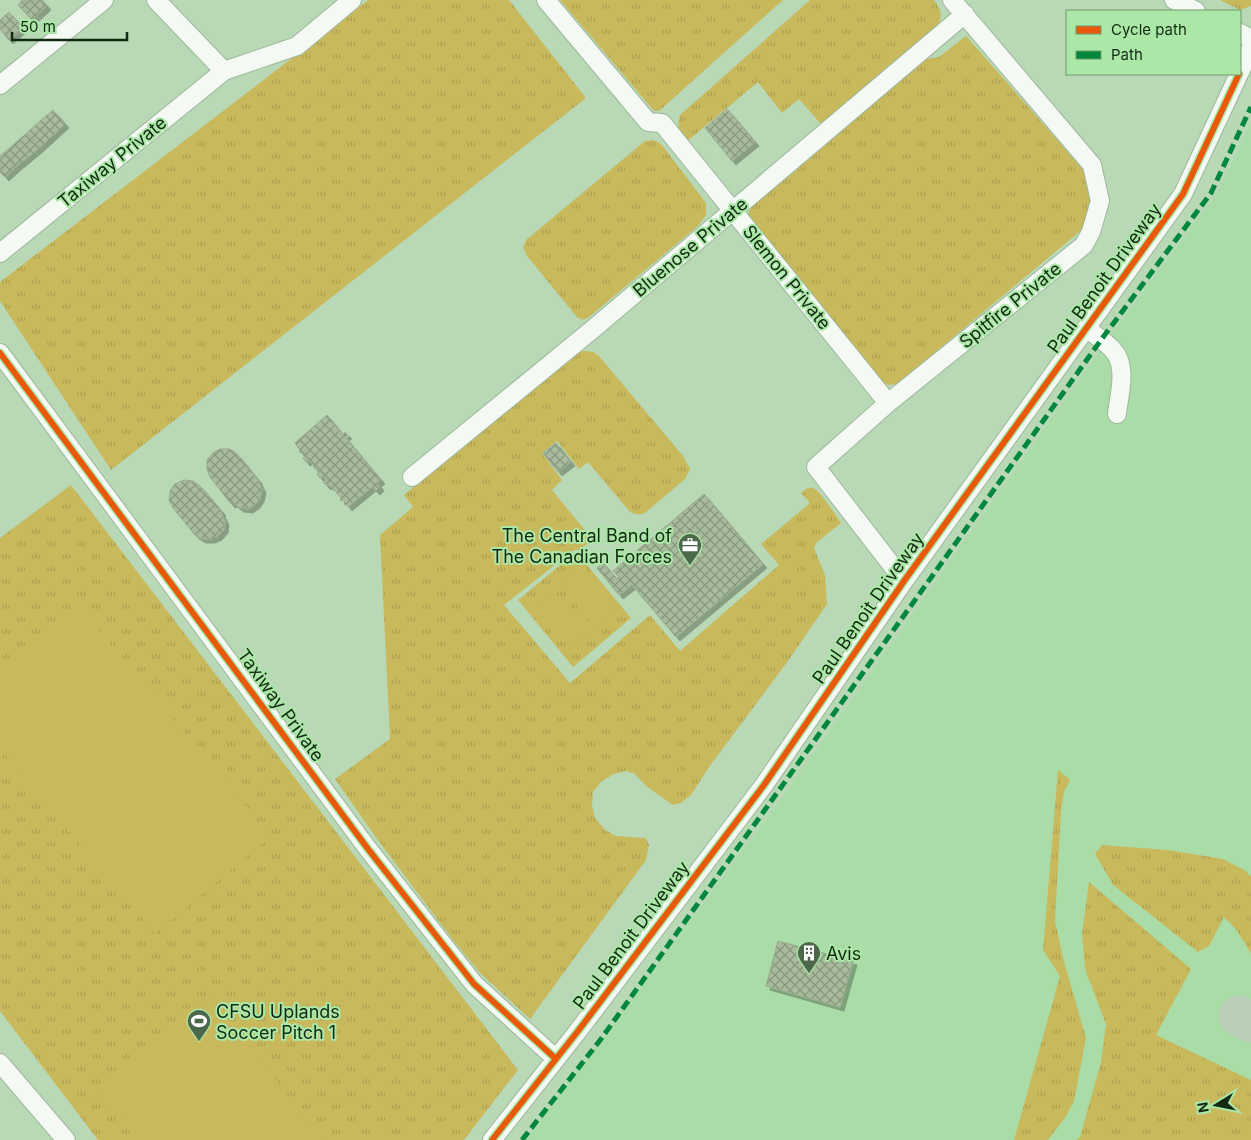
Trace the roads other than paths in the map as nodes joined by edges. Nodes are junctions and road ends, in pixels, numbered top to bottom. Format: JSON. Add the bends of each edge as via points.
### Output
{"nodes":[{"id":1,"x":104,"y":0,"type":"edge"},
{"id":2,"x":156,"y":0,"type":"edge"},
{"id":3,"x":352,"y":0,"type":"edge"},
{"id":4,"x":546,"y":0,"type":"edge"},
{"id":5,"x":952,"y":0,"type":"edge"},
{"id":6,"x":1174,"y":0,"type":"edge"},
{"id":7,"x":1194,"y":10,"type":"edge"},
{"id":8,"x":965,"y":14,"type":"junction"},
{"id":9,"x":1251,"y":48,"type":"edge"},
{"id":10,"x":1241,"y":69,"type":"edge"},
{"id":11,"x":224,"y":71,"type":"junction"},
{"id":12,"x":1238,"y":75,"type":"edge"},
{"id":13,"x":0,"y":86,"type":"edge"},
{"id":14,"x":733,"y":210,"type":"junction"},
{"id":15,"x":0,"y":253,"type":"edge"},
{"id":16,"x":1086,"y":328,"type":"junction"},
{"id":17,"x":0,"y":353,"type":"edge"},
{"id":18,"x":888,"y":403,"type":"junction"},
{"id":19,"x":1117,"y":414,"type":"dead end"},
{"id":20,"x":412,"y":477,"type":"dead end"},
{"id":21,"x":904,"y":581,"type":"junction"},
{"id":22,"x":556,"y":1058,"type":"junction"},
{"id":23,"x":0,"y":1063,"type":"edge"},
{"id":24,"x":66,"y":1140,"type":"edge"},
{"id":25,"x":492,"y":1140,"type":"edge"}],
"edges":[{"from":1,"to":13,"type":"street"},
{"from":2,"to":11,"type":"street"},
{"from":3,"to":11,"type":"street","via":[[297,46]]},
{"from":4,"to":14,"type":"street","name":"Slemon Private","via":[[648,122],[662,123]]},
{"from":5,"to":8,"type":"street","name":"Spitfire Private"},
{"from":6,"to":7,"type":"street"},
{"from":8,"to":14,"type":"street","name":"Bluenose Private"},
{"from":8,"to":18,"type":"street","name":"Spitfire Private","via":[[1092,165],[1100,201],[1084,245]]},
{"from":9,"to":10,"type":"street","name":"Paul Benoit Driveway"},
{"from":11,"to":15,"type":"street","name":"Taxiway Private"},
{"from":12,"to":16,"type":"street","name":"Paul Benoit Driveway","via":[[1182,194]]},
{"from":14,"to":18,"type":"street","name":"Slemon Private"},
{"from":14,"to":20,"type":"street","name":"Bluenose Private"},
{"from":16,"to":19,"type":"street","via":[[1120,360],[1122,373]]},
{"from":16,"to":21,"type":"street","name":"Paul Benoit Driveway"},
{"from":17,"to":22,"type":"street","name":"Taxiway Private","via":[[219,639],[368,848],[474,984]]},
{"from":18,"to":21,"type":"street","name":"Spitfire Private","via":[[816,467]]},
{"from":21,"to":22,"type":"street","name":"Paul Benoit Driveway","via":[[764,785]]},
{"from":22,"to":25,"type":"street","name":"Paul Benoit Driveway"},
{"from":23,"to":24,"type":"street"}]}
